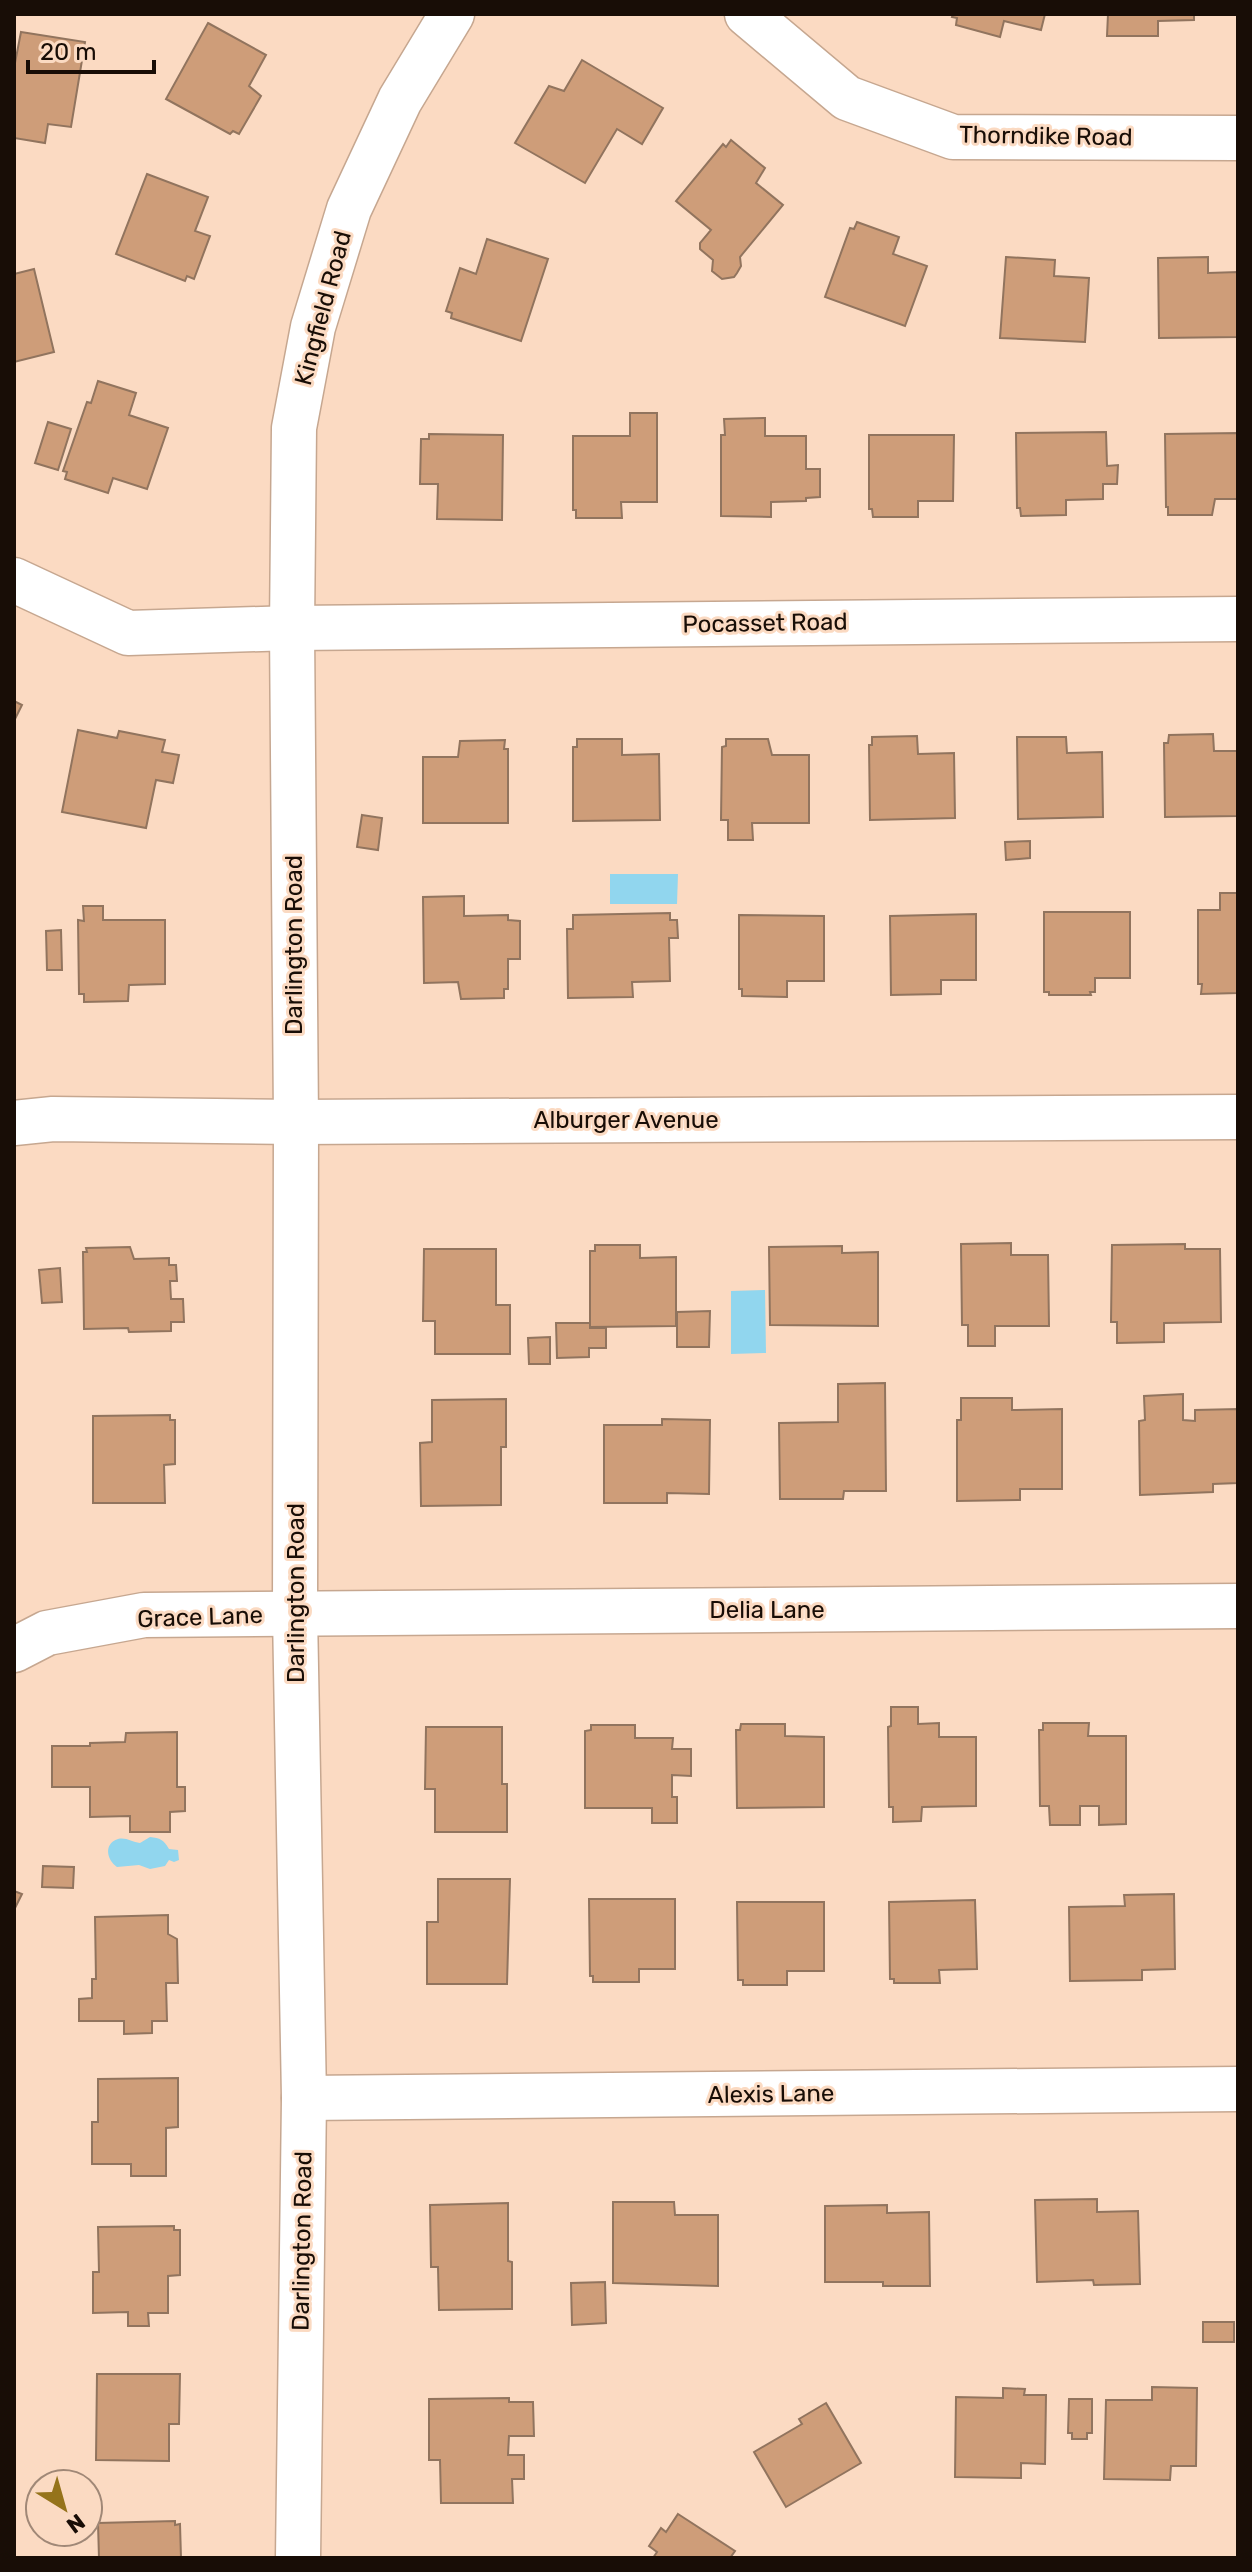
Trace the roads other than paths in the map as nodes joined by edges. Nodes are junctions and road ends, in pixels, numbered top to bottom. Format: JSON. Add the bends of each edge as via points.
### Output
{"nodes":[{"id":1,"x":452,"y":14,"type":"edge"},
{"id":2,"x":747,"y":14,"type":"edge"},
{"id":3,"x":1238,"y":138,"type":"edge"},
{"id":4,"x":14,"y":580,"type":"edge"},
{"id":5,"x":1238,"y":619,"type":"edge"},
{"id":6,"x":292,"y":628,"type":"junction"},
{"id":7,"x":1238,"y":1117,"type":"edge"},
{"id":8,"x":296,"y":1122,"type":"junction"},
{"id":9,"x":14,"y":1123,"type":"edge"},
{"id":10,"x":1238,"y":1606,"type":"edge"},
{"id":11,"x":295,"y":1614,"type":"junction"},
{"id":12,"x":14,"y":1650,"type":"edge"},
{"id":13,"x":1238,"y":2089,"type":"edge"},
{"id":14,"x":304,"y":2098,"type":"junction"},
{"id":15,"x":298,"y":2558,"type":"edge"}],
"edges":[{"from":1,"to":6,"type":"street","name":"Kingfield Road","via":[[400,100],[349,209],[313,327],[294,428]]},
{"from":2,"to":3,"type":"street","name":"Thorndike Road","via":[[847,98],[953,137]]},
{"from":4,"to":6,"type":"street","name":"Pocasset Road","via":[[128,633]]},
{"from":5,"to":6,"type":"street","name":"Pocasset Road"},
{"from":6,"to":8,"type":"street","name":"Darlington Road"},
{"from":7,"to":8,"type":"street","name":"Alburger Avenue"},
{"from":8,"to":9,"type":"street","name":"Alburger Avenue"},
{"from":8,"to":11,"type":"street","name":"Darlington Road"},
{"from":10,"to":11,"type":"street","name":"Delia Lane"},
{"from":11,"to":12,"type":"street","name":"Grace Lane","via":[[144,1615],[47,1633]]},
{"from":11,"to":14,"type":"street","name":"Darlington Road"},
{"from":13,"to":14,"type":"street","name":"Alexis Lane"},
{"from":14,"to":15,"type":"street","name":"Darlington Road"}]}
